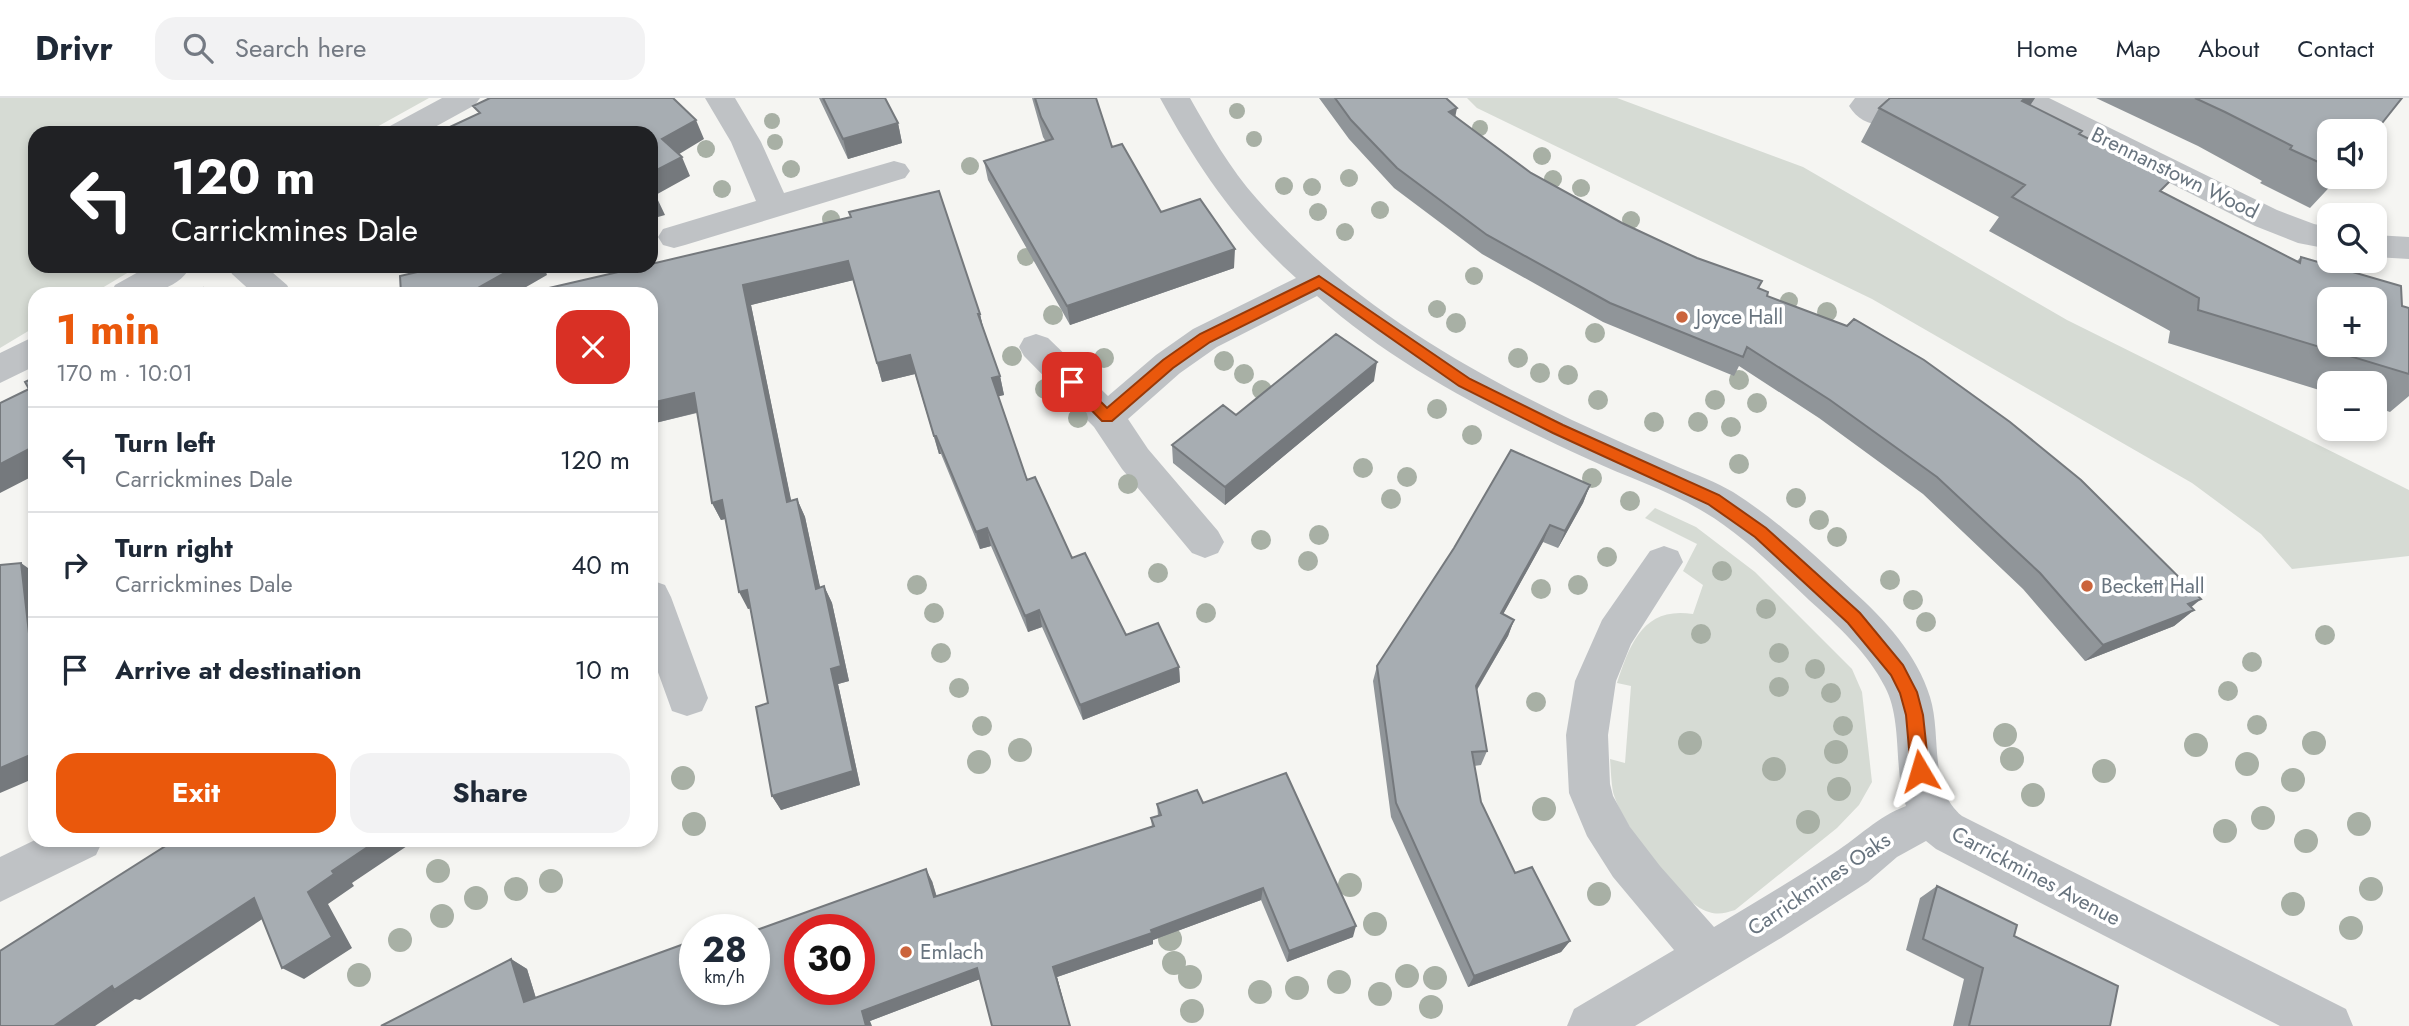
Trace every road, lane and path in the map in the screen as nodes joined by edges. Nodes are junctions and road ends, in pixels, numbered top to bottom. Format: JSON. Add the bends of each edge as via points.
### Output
{"nodes":[{"id":1,"x":466,"y":98,"type":"edge"},
{"id":2,"x":720,"y":98,"type":"edge"},
{"id":3,"x":1175,"y":98,"type":"edge"},
{"id":4,"x":2025,"y":98,"type":"edge"},
{"id":5,"x":414,"y":126,"type":"edge"},
{"id":6,"x":894,"y":171,"type":"dead end"},
{"id":7,"x":774,"y":207,"type":"junction"},
{"id":8,"x":2317,"y":236,"type":"edge"},
{"id":9,"x":674,"y":237,"type":"dead end"},
{"id":10,"x":2387,"y":247,"type":"edge"},
{"id":11,"x":2409,"y":248,"type":"edge"},
{"id":12,"x":162,"y":273,"type":"edge"},
{"id":13,"x":252,"y":273,"type":"edge"},
{"id":14,"x":1319,"y":281,"type":"junction"},
{"id":15,"x":139,"y":287,"type":"edge"},
{"id":16,"x":267,"y":287,"type":"edge"},
{"id":17,"x":1037,"y":347,"type":"dead end"},
{"id":18,"x":28,"y":353,"type":"edge"},
{"id":19,"x":0,"y":370,"type":"edge"},
{"id":20,"x":1107,"y":417,"type":"junction"},
{"id":21,"x":1205,"y":542,"type":"dead end"},
{"id":22,"x":1664,"y":562,"type":"dead end"},
{"id":23,"x":658,"y":617,"type":"edge"},
{"id":24,"x":687,"y":698,"type":"dead end"},
{"id":25,"x":1934,"y":818,"type":"junction"},
{"id":26,"x":67,"y":847,"type":"edge"},
{"id":27,"x":0,"y":880,"type":"edge"},
{"id":28,"x":1707,"y":954,"type":"junction"},
{"id":29,"x":1591,"y":1026,"type":"edge"},
{"id":30,"x":2329,"y":1026,"type":"edge"}],
"edges":[{"from":1,"to":5,"type":"street"},
{"from":2,"to":7,"type":"street","via":[[746,142]]},
{"from":3,"to":14,"type":"street","name":"Carrickmines Avenue","via":[[1216,167],[1255,217]]},
{"from":4,"to":8,"type":"street","name":"Brennanstown Wood","via":[[2255,213]]},
{"from":6,"to":7,"type":"street"},
{"from":7,"to":9,"type":"street"},
{"from":10,"to":11,"type":"street"},
{"from":12,"to":15,"type":"street"},
{"from":13,"to":16,"type":"street"},
{"from":14,"to":20,"type":"street","via":[[1205,338]]},
{"from":14,"to":25,"type":"street","name":"Carrickmines Avenue","via":[[1465,383],[1714,499],[1761,533],[1854,618],[1897,670],[1914,715],[1923,795]]},
{"from":17,"to":20,"type":"street"},
{"from":18,"to":19,"type":"street"},
{"from":20,"to":21,"type":"street","via":[[1135,459]]},
{"from":22,"to":28,"type":"street","via":[[1621,618],[1596,678],[1587,718],[1591,799],[1613,840]]},
{"from":23,"to":24,"type":"street"},
{"from":25,"to":28,"type":"street","name":"Carrickmines Oaks","via":[[1903,828],[1852,867]]},
{"from":25,"to":30,"type":"street","name":"Carrickmines Avenue","via":[[1951,834]]},
{"from":26,"to":27,"type":"street"},
{"from":28,"to":29,"type":"street","name":"Carrickmines Oaks"}]}
